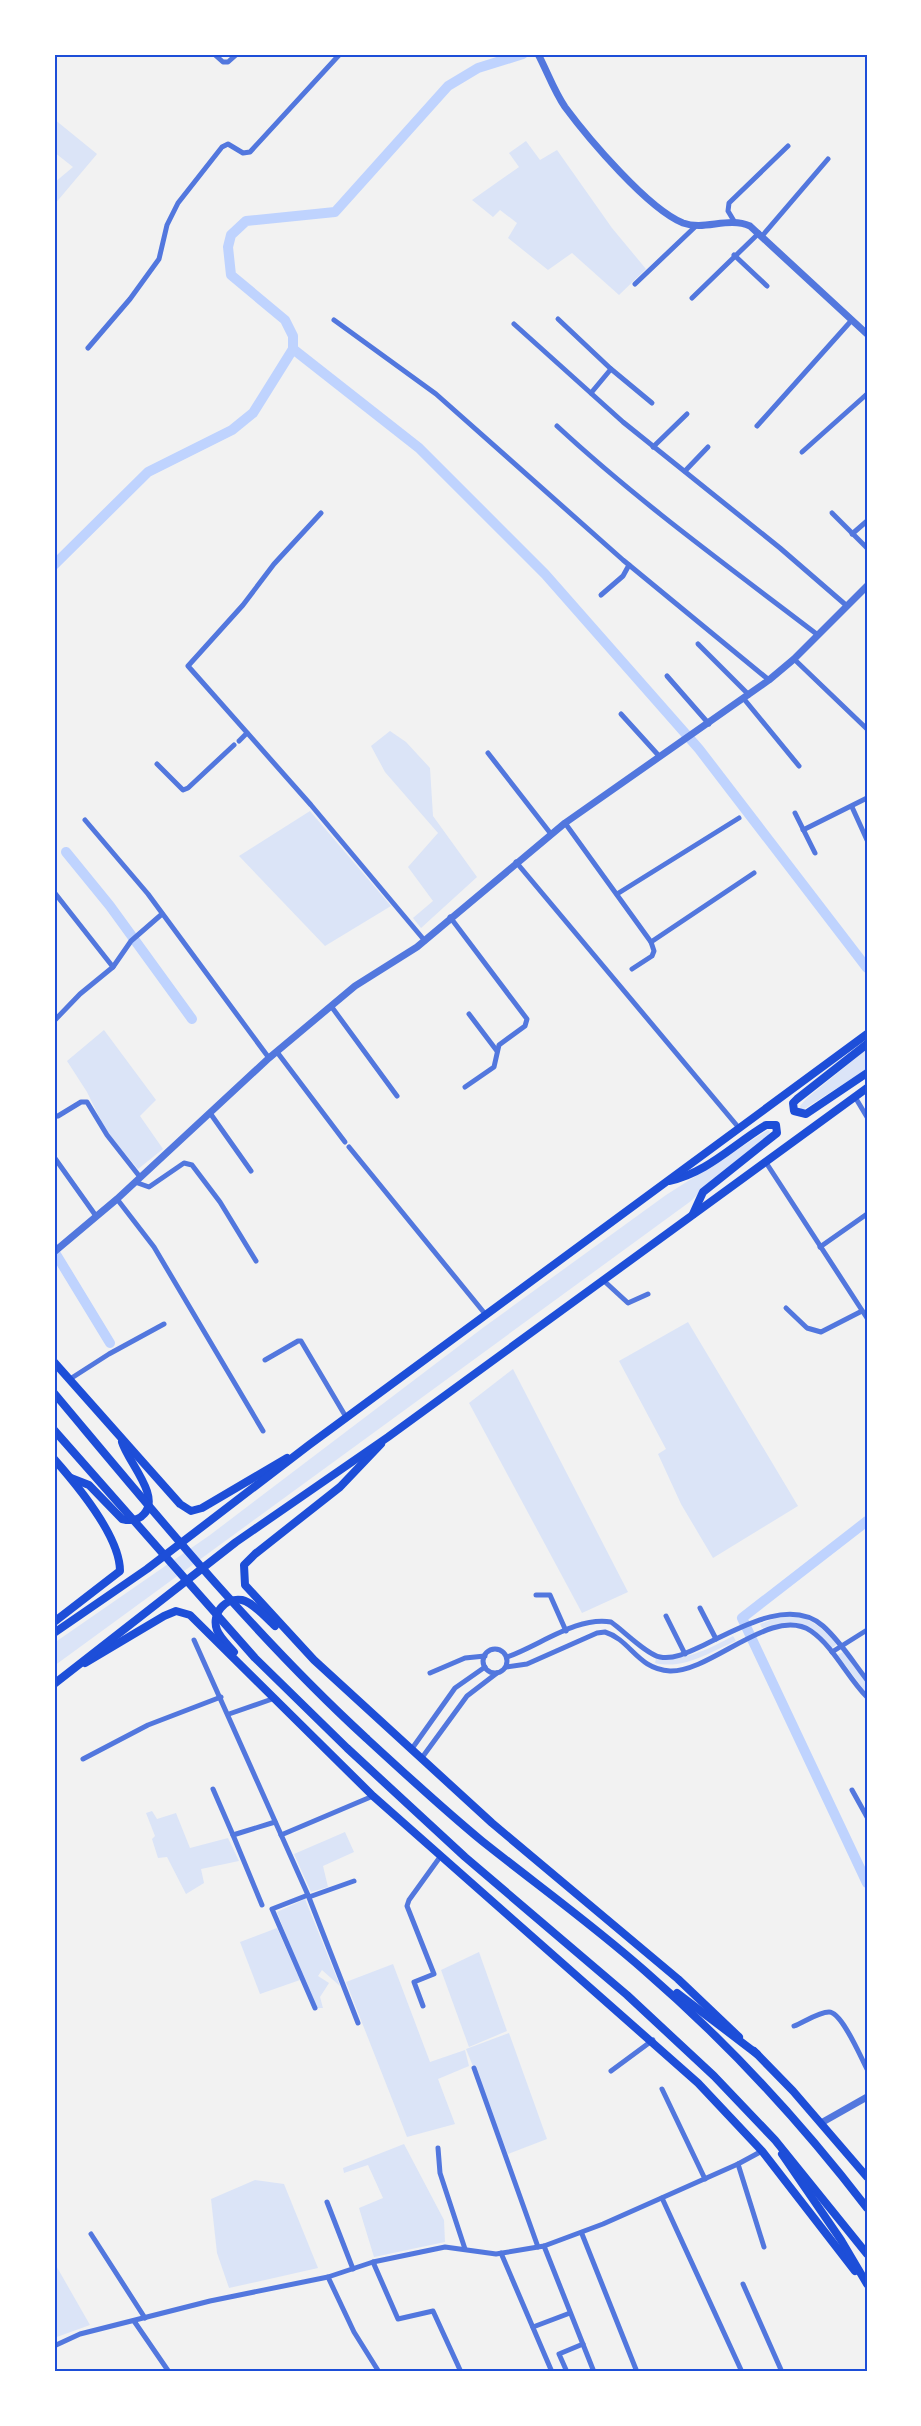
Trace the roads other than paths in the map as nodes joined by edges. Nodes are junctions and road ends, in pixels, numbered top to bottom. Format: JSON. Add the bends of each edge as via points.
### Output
{"nodes":[{"id":1,"x":214,"y":54,"type":"edge"},
{"id":2,"x":237,"y":54,"type":"edge"},
{"id":3,"x":340,"y":54,"type":"edge"},
{"id":4,"x":538,"y":54,"type":"edge"},
{"id":5,"x":788,"y":146,"type":"dead end"},
{"id":6,"x":828,"y":159,"type":"dead end"},
{"id":7,"x":734,"y":221,"type":"junction"},
{"id":8,"x":697,"y":225,"type":"junction"},
{"id":9,"x":761,"y":234,"type":"junction"},
{"id":10,"x":734,"y":255,"type":"junction"},
{"id":11,"x":634,"y":284,"type":"dead end"},
{"id":12,"x":767,"y":286,"type":"dead end"},
{"id":13,"x":692,"y":298,"type":"dead end"},
{"id":14,"x":558,"y":319,"type":"dead end"},
{"id":15,"x":334,"y":320,"type":"dead end"},
{"id":16,"x":851,"y":321,"type":"junction"},
{"id":17,"x":514,"y":324,"type":"dead end"},
{"id":18,"x":867,"y":334,"type":"edge"},
{"id":19,"x":88,"y":348,"type":"dead end"},
{"id":20,"x":611,"y":369,"type":"junction"},
{"id":21,"x":591,"y":393,"type":"junction"},
{"id":22,"x":867,"y":394,"type":"edge"},
{"id":23,"x":652,"y":403,"type":"dead end"},
{"id":24,"x":687,"y":414,"type":"dead end"},
{"id":25,"x":557,"y":426,"type":"dead end"},
{"id":26,"x":757,"y":426,"type":"dead end"},
{"id":27,"x":653,"y":447,"type":"junction"},
{"id":28,"x":708,"y":447,"type":"dead end"},
{"id":29,"x":802,"y":452,"type":"dead end"},
{"id":30,"x":685,"y":471,"type":"junction"},
{"id":31,"x":321,"y":513,"type":"dead end"},
{"id":32,"x":832,"y":513,"type":"dead end"},
{"id":33,"x":867,"y":521,"type":"edge"},
{"id":34,"x":852,"y":534,"type":"junction"},
{"id":35,"x":867,"y":548,"type":"edge"},
{"id":36,"x":629,"y":565,"type":"junction"},
{"id":37,"x":867,"y":586,"type":"edge"},
{"id":38,"x":602,"y":595,"type":"dead end"},
{"id":39,"x":847,"y":606,"type":"junction"},
{"id":40,"x":818,"y":635,"type":"junction"},
{"id":41,"x":698,"y":644,"type":"dead end"},
{"id":42,"x":794,"y":659,"type":"junction"},
{"id":43,"x":667,"y":676,"type":"dead end"},
{"id":44,"x":769,"y":680,"type":"junction"},
{"id":45,"x":746,"y":697,"type":"junction"},
{"id":46,"x":621,"y":714,"type":"dead end"},
{"id":47,"x":709,"y":724,"type":"junction"},
{"id":48,"x":867,"y":729,"type":"edge"},
{"id":49,"x":247,"y":734,"type":"junction"},
{"id":50,"x":488,"y":753,"type":"dead end"},
{"id":51,"x":660,"y":757,"type":"junction"},
{"id":52,"x":158,"y":764,"type":"dead end"},
{"id":53,"x":799,"y":766,"type":"dead end"},
{"id":54,"x":867,"y":798,"type":"edge"},
{"id":55,"x":852,"y":807,"type":"junction"},
{"id":56,"x":795,"y":813,"type":"dead end"},
{"id":57,"x":739,"y":818,"type":"dead end"},
{"id":58,"x":85,"y":819,"type":"dead end"},
{"id":59,"x":565,"y":823,"type":"junction"},
{"id":60,"x":803,"y":830,"type":"junction"},
{"id":61,"x":551,"y":834,"type":"junction"},
{"id":62,"x":867,"y":840,"type":"edge"},
{"id":63,"x":814,"y":853,"type":"dead end"},
{"id":64,"x":516,"y":862,"type":"junction"},
{"id":65,"x":754,"y":873,"type":"dead end"},
{"id":66,"x":54,"y":892,"type":"edge"},
{"id":67,"x":617,"y":894,"type":"junction"},
{"id":68,"x":162,"y":914,"type":"junction"},
{"id":69,"x":450,"y":917,"type":"junction"},
{"id":70,"x":425,"y":941,"type":"junction"},
{"id":71,"x":651,"y":942,"type":"junction"},
{"id":72,"x":113,"y":967,"type":"junction"},
{"id":73,"x":632,"y":969,"type":"dead end"},
{"id":74,"x":331,"y":1006,"type":"junction"},
{"id":75,"x":469,"y":1014,"type":"dead end"},
{"id":76,"x":54,"y":1021,"type":"edge"},
{"id":77,"x":867,"y":1034,"type":"edge"},
{"id":78,"x":867,"y":1044,"type":"edge"},
{"id":79,"x":497,"y":1051,"type":"junction"},
{"id":80,"x":277,"y":1052,"type":"junction"},
{"id":81,"x":269,"y":1058,"type":"junction"},
{"id":82,"x":867,"y":1073,"type":"edge"},
{"id":83,"x":465,"y":1087,"type":"dead end"},
{"id":84,"x":867,"y":1088,"type":"edge"},
{"id":85,"x":397,"y":1096,"type":"dead end"},
{"id":86,"x":855,"y":1097,"type":"junction"},
{"id":87,"x":210,"y":1113,"type":"junction"},
{"id":88,"x":58,"y":1116,"type":"dead end"},
{"id":89,"x":867,"y":1117,"type":"edge"},
{"id":90,"x":739,"y":1128,"type":"junction"},
{"id":91,"x":54,"y":1157,"type":"edge"},
{"id":92,"x":765,"y":1161,"type":"junction"},
{"id":93,"x":251,"y":1171,"type":"dead end"},
{"id":94,"x":138,"y":1179,"type":"junction"},
{"id":95,"x":666,"y":1182,"type":"junction"},
{"id":96,"x":117,"y":1199,"type":"junction"},
{"id":97,"x":693,"y":1214,"type":"junction"},
{"id":98,"x":867,"y":1214,"type":"edge"},
{"id":99,"x":96,"y":1216,"type":"junction"},
{"id":100,"x":820,"y":1247,"type":"junction"},
{"id":101,"x":55,"y":1251,"type":"edge"},
{"id":102,"x":256,"y":1262,"type":"dead end"},
{"id":103,"x":603,"y":1280,"type":"junction"},
{"id":104,"x":648,"y":1294,"type":"dead end"},
{"id":105,"x":786,"y":1308,"type":"dead end"},
{"id":106,"x":862,"y":1311,"type":"junction"},
{"id":107,"x":487,"y":1315,"type":"junction"},
{"id":108,"x":867,"y":1318,"type":"edge"},
{"id":109,"x":164,"y":1324,"type":"dead end"},
{"id":110,"x":265,"y":1360,"type":"dead end"},
{"id":111,"x":54,"y":1362,"type":"edge"},
{"id":112,"x":70,"y":1379,"type":"junction"},
{"id":113,"x":54,"y":1393,"type":"edge"},
{"id":114,"x":346,"y":1417,"type":"junction"},
{"id":115,"x":54,"y":1430,"type":"edge"},
{"id":116,"x":263,"y":1431,"type":"dead end"},
{"id":117,"x":388,"y":1437,"type":"junction"},
{"id":118,"x":121,"y":1438,"type":"junction"},
{"id":119,"x":309,"y":1445,"type":"junction"},
{"id":120,"x":54,"y":1459,"type":"edge"},
{"id":121,"x":70,"y":1478,"type":"junction"},
{"id":122,"x":536,"y":1595,"type":"dead end"},
{"id":123,"x":700,"y":1608,"type":"dead end"},
{"id":124,"x":666,"y":1616,"type":"dead end"},
{"id":125,"x":54,"y":1622,"type":"edge"},
{"id":126,"x":753,"y":1623,"type":"junction"},
{"id":127,"x":580,"y":1626,"type":"junction"},
{"id":128,"x":867,"y":1630,"type":"edge"},
{"id":129,"x":566,"y":1631,"type":"junction"},
{"id":130,"x":738,"y":1631,"type":"junction"},
{"id":131,"x":54,"y":1633,"type":"edge"},
{"id":132,"x":760,"y":1634,"type":"junction"},
{"id":133,"x":586,"y":1638,"type":"junction"},
{"id":134,"x":716,"y":1639,"type":"junction"},
{"id":135,"x":194,"y":1640,"type":"dead end"},
{"id":136,"x":743,"y":1642,"type":"junction"},
{"id":137,"x":842,"y":1647,"type":"junction"},
{"id":138,"x":832,"y":1652,"type":"junction"},
{"id":139,"x":686,"y":1654,"type":"junction"},
{"id":140,"x":485,"y":1656,"type":"junction"},
{"id":141,"x":507,"y":1657,"type":"junction"},
{"id":142,"x":314,"y":1660,"type":"junction"},
{"id":143,"x":506,"y":1666,"type":"junction"},
{"id":144,"x":485,"y":1667,"type":"junction"},
{"id":145,"x":68,"y":1673,"type":"junction"},
{"id":146,"x":430,"y":1673,"type":"dead end"},
{"id":147,"x":497,"y":1673,"type":"junction"},
{"id":148,"x":867,"y":1680,"type":"edge"},
{"id":149,"x":54,"y":1684,"type":"edge"},
{"id":150,"x":273,"y":1696,"type":"junction"},
{"id":151,"x":221,"y":1697,"type":"junction"},
{"id":152,"x":867,"y":1697,"type":"edge"},
{"id":153,"x":229,"y":1714,"type":"junction"},
{"id":154,"x":411,"y":1750,"type":"junction"},
{"id":155,"x":83,"y":1759,"type":"dead end"},
{"id":156,"x":421,"y":1759,"type":"junction"},
{"id":157,"x":213,"y":1789,"type":"dead end"},
{"id":158,"x":852,"y":1791,"type":"dead end"},
{"id":159,"x":373,"y":1796,"type":"junction"},
{"id":160,"x":867,"y":1817,"type":"edge"},
{"id":161,"x":275,"y":1822,"type":"junction"},
{"id":162,"x":280,"y":1834,"type":"junction"},
{"id":163,"x":233,"y":1835,"type":"junction"},
{"id":164,"x":440,"y":1857,"type":"junction"},
{"id":165,"x":354,"y":1881,"type":"dead end"},
{"id":166,"x":308,"y":1896,"type":"junction"},
{"id":167,"x":262,"y":1905,"type":"dead end"},
{"id":168,"x":645,"y":1971,"type":"junction"},
{"id":169,"x":423,"y":2006,"type":"dead end"},
{"id":170,"x":315,"y":2008,"type":"dead end"},
{"id":171,"x":358,"y":2023,"type":"dead end"},
{"id":172,"x":794,"y":2026,"type":"dead end"},
{"id":173,"x":653,"y":2040,"type":"junction"},
{"id":174,"x":757,"y":2054,"type":"junction"},
{"id":175,"x":474,"y":2068,"type":"dead end"},
{"id":176,"x":867,"y":2069,"type":"edge"},
{"id":177,"x":611,"y":2072,"type":"dead end"},
{"id":178,"x":662,"y":2089,"type":"dead end"},
{"id":179,"x":867,"y":2097,"type":"edge"},
{"id":180,"x":821,"y":2123,"type":"junction"},
{"id":181,"x":776,"y":2140,"type":"junction"},
{"id":182,"x":438,"y":2148,"type":"dead end"},
{"id":183,"x":762,"y":2151,"type":"junction"},
{"id":184,"x":738,"y":2164,"type":"junction"},
{"id":185,"x":867,"y":2177,"type":"edge"},
{"id":186,"x":705,"y":2179,"type":"junction"},
{"id":187,"x":662,"y":2198,"type":"junction"},
{"id":188,"x":327,"y":2202,"type":"dead end"},
{"id":189,"x":867,"y":2208,"type":"edge"},
{"id":190,"x":91,"y":2234,"type":"dead end"},
{"id":191,"x":582,"y":2234,"type":"junction"},
{"id":192,"x":541,"y":2246,"type":"junction"},
{"id":193,"x":764,"y":2247,"type":"dead end"},
{"id":194,"x":465,"y":2249,"type":"junction"},
{"id":195,"x":501,"y":2253,"type":"junction"},
{"id":196,"x":867,"y":2254,"type":"edge"},
{"id":197,"x":373,"y":2262,"type":"junction"},
{"id":198,"x":353,"y":2269,"type":"junction"},
{"id":199,"x":328,"y":2277,"type":"junction"},
{"id":200,"x":743,"y":2284,"type":"dead end"},
{"id":201,"x":867,"y":2285,"type":"edge"},
{"id":202,"x":570,"y":2313,"type":"junction"},
{"id":203,"x":145,"y":2318,"type":"junction"},
{"id":204,"x":134,"y":2321,"type":"junction"},
{"id":205,"x":533,"y":2327,"type":"junction"},
{"id":206,"x":583,"y":2344,"type":"junction"},
{"id":207,"x":54,"y":2346,"type":"edge"},
{"id":208,"x":169,"y":2372,"type":"edge"},
{"id":209,"x":379,"y":2372,"type":"edge"},
{"id":210,"x":461,"y":2372,"type":"edge"},
{"id":211,"x":552,"y":2372,"type":"edge"},
{"id":212,"x":567,"y":2372,"type":"edge"},
{"id":213,"x":594,"y":2372,"type":"edge"},
{"id":214,"x":637,"y":2372,"type":"edge"},
{"id":215,"x":742,"y":2372,"type":"edge"},
{"id":216,"x":782,"y":2372,"type":"edge"}],
"edges":[{"from":1,"to":2,"type":"street","via":[[228,62]]},
{"from":3,"to":19,"type":"street","via":[[250,152],[243,153],[228,144],[222,147],[178,203],[167,225],[159,259]]},
{"from":4,"to":8,"type":"street","via":[[564,105],[588,135],[648,199],[681,222]]},
{"from":5,"to":7,"type":"street","via":[[729,203],[728,211]]},
{"from":6,"to":9,"type":"street"},
{"from":7,"to":8,"type":"street"},
{"from":7,"to":9,"type":"street"},
{"from":8,"to":11,"type":"street"},
{"from":9,"to":10,"type":"street"},
{"from":9,"to":16,"type":"street"},
{"from":10,"to":12,"type":"street"},
{"from":10,"to":13,"type":"street"},
{"from":14,"to":20,"type":"street"},
{"from":15,"to":36,"type":"street","via":[[436,394]]},
{"from":16,"to":18,"type":"street"},
{"from":16,"to":26,"type":"street"},
{"from":17,"to":21,"type":"street"},
{"from":20,"to":21,"type":"street"},
{"from":20,"to":23,"type":"street"},
{"from":21,"to":27,"type":"street"},
{"from":22,"to":29,"type":"street"},
{"from":24,"to":27,"type":"street"},
{"from":25,"to":40,"type":"street","via":[[660,515]]},
{"from":27,"to":30,"type":"street"},
{"from":28,"to":30,"type":"street"},
{"from":30,"to":39,"type":"street"},
{"from":31,"to":49,"type":"street","via":[[189,666]]},
{"from":32,"to":34,"type":"street"},
{"from":33,"to":34,"type":"street"},
{"from":34,"to":35,"type":"street"},
{"from":36,"to":38,"type":"street"},
{"from":36,"to":44,"type":"street"},
{"from":37,"to":39,"type":"street"},
{"from":39,"to":40,"type":"street"},
{"from":40,"to":42,"type":"street"},
{"from":41,"to":45,"type":"street"},
{"from":42,"to":44,"type":"street"},
{"from":42,"to":48,"type":"street"},
{"from":43,"to":47,"type":"street"},
{"from":44,"to":45,"type":"street"},
{"from":45,"to":47,"type":"street"},
{"from":45,"to":53,"type":"street"},
{"from":46,"to":51,"type":"street"},
{"from":47,"to":51,"type":"street"},
{"from":49,"to":52,"type":"street","via":[[189,788],[183,790]]},
{"from":49,"to":70,"type":"street"},
{"from":50,"to":61,"type":"street"},
{"from":51,"to":59,"type":"street"},
{"from":54,"to":55,"type":"street"},
{"from":55,"to":60,"type":"street"},
{"from":55,"to":62,"type":"street"},
{"from":56,"to":60,"type":"street"},
{"from":57,"to":67,"type":"street"},
{"from":58,"to":68,"type":"street"},
{"from":59,"to":61,"type":"street"},
{"from":59,"to":67,"type":"street"},
{"from":60,"to":63,"type":"street"},
{"from":61,"to":64,"type":"street"},
{"from":64,"to":69,"type":"street"},
{"from":64,"to":90,"type":"street"},
{"from":65,"to":71,"type":"street"},
{"from":66,"to":72,"type":"street"},
{"from":67,"to":71,"type":"street"},
{"from":68,"to":72,"type":"street","via":[[133,939]]},
{"from":68,"to":81,"type":"street"},
{"from":69,"to":70,"type":"street"},
{"from":69,"to":79,"type":"street","via":[[527,1019],[525,1026],[499,1045]]},
{"from":70,"to":74,"type":"street"},
{"from":71,"to":73,"type":"street","via":[[652,956]]},
{"from":72,"to":76,"type":"street"},
{"from":74,"to":80,"type":"street"},
{"from":74,"to":85,"type":"street"},
{"from":75,"to":79,"type":"street"},
{"from":77,"to":90,"type":"main road"},
{"from":78,"to":82,"type":"main road","via":[[797,1099],[794,1112],[806,1114]]},
{"from":79,"to":83,"type":"street","via":[[494,1067]]},
{"from":80,"to":81,"type":"street"},
{"from":80,"to":107,"type":"street"},
{"from":81,"to":87,"type":"street"},
{"from":84,"to":86,"type":"main road"},
{"from":86,"to":89,"type":"street"},
{"from":86,"to":92,"type":"main road"},
{"from":87,"to":93,"type":"street"},
{"from":87,"to":94,"type":"street"},
{"from":88,"to":94,"type":"street","via":[[87,1102]]},
{"from":90,"to":95,"type":"main road"},
{"from":91,"to":99,"type":"street"},
{"from":92,"to":97,"type":"main road"},
{"from":92,"to":100,"type":"street"},
{"from":94,"to":96,"type":"street"},
{"from":94,"to":102,"type":"street","via":[[149,1187],[184,1163],[192,1165]]},
{"from":95,"to":97,"type":"main road","via":[[698,1171],[766,1125],[776,1125],[777,1133],[704,1192]]},
{"from":95,"to":107,"type":"main road"},
{"from":96,"to":99,"type":"street"},
{"from":96,"to":116,"type":"street","via":[[154,1247]]},
{"from":97,"to":103,"type":"main road"},
{"from":98,"to":100,"type":"street"},
{"from":99,"to":101,"type":"street"},
{"from":100,"to":106,"type":"street"},
{"from":103,"to":104,"type":"street","via":[[628,1302]]},
{"from":103,"to":117,"type":"main road"},
{"from":105,"to":106,"type":"street","via":[[807,1328],[821,1332]]},
{"from":106,"to":108,"type":"street"},
{"from":107,"to":114,"type":"main road"},
{"from":109,"to":112,"type":"street"},
{"from":110,"to":114,"type":"street","via":[[301,1341]]},
{"from":111,"to":112,"type":"main road"},
{"from":112,"to":118,"type":"main road"},
{"from":113,"to":168,"type":"main road","via":[[198,1564],[363,1736],[480,1839]]},
{"from":114,"to":119,"type":"main road"},
{"from":115,"to":181,"type":"main road","via":[[240,1641],[347,1748],[525,1910],[627,1995]]},
{"from":117,"to":142,"type":"main road","via":[[355,1474],[244,1565],[245,1585]]},
{"from":117,"to":145,"type":"main road","via":[[236,1542]]},
{"from":118,"to":119,"type":"main road","via":[[180,1504],[191,1511]]},
{"from":118,"to":121,"type":"main road","via":[[126,1455],[149,1494],[149,1507],[141,1517],[122,1519],[89,1485]]},
{"from":119,"to":131,"type":"main road","via":[[176,1548]]},
{"from":120,"to":121,"type":"main road"},
{"from":121,"to":125,"type":"main road","via":[[113,1541],[120,1571]]},
{"from":122,"to":129,"type":"street","via":[[550,1595]]},
{"from":123,"to":134,"type":"street"},
{"from":124,"to":139,"type":"street"},
{"from":126,"to":130,"type":"street"},
{"from":126,"to":132,"type":"street"},
{"from":126,"to":137,"type":"street","via":[[786,1613],[803,1614],[824,1626]]},
{"from":127,"to":129,"type":"street"},
{"from":127,"to":133,"type":"street"},
{"from":127,"to":139,"type":"street","via":[[611,1622],[654,1655],[663,1658]]},
{"from":128,"to":137,"type":"street"},
{"from":129,"to":141,"type":"street"},
{"from":130,"to":134,"type":"street"},
{"from":130,"to":136,"type":"street"},
{"from":132,"to":136,"type":"street"},
{"from":132,"to":138,"type":"street","via":[[781,1626],[800,1626],[811,1631]]},
{"from":133,"to":136,"type":"street","via":[[597,1633],[610,1634],[652,1669],[673,1671]]},
{"from":133,"to":143,"type":"street","via":[[527,1664]]},
{"from":134,"to":139,"type":"street"},
{"from":135,"to":151,"type":"street"},
{"from":137,"to":138,"type":"street"},
{"from":137,"to":148,"type":"street"},
{"from":138,"to":152,"type":"street"},
{"from":140,"to":141,"type":"street","via":[[494,1649]]},
{"from":140,"to":144,"type":"street"},
{"from":140,"to":146,"type":"street","via":[[465,1658]]},
{"from":141,"to":143,"type":"street"},
{"from":142,"to":150,"type":"main road","via":[[249,1603],[234,1600],[221,1607],[215,1621],[220,1636]]},
{"from":142,"to":154,"type":"main road"},
{"from":143,"to":147,"type":"street"},
{"from":144,"to":147,"type":"street"},
{"from":144,"to":154,"type":"street","via":[[455,1688]]},
{"from":145,"to":149,"type":"main road"},
{"from":145,"to":150,"type":"main road","via":[[164,1616],[184,1611]]},
{"from":147,"to":156,"type":"street","via":[[467,1696]]},
{"from":150,"to":153,"type":"street"},
{"from":150,"to":159,"type":"main road"},
{"from":151,"to":153,"type":"street"},
{"from":151,"to":155,"type":"street","via":[[148,1725]]},
{"from":153,"to":161,"type":"street"},
{"from":154,"to":156,"type":"main road"},
{"from":156,"to":174,"type":"main road","via":[[678,1979]]},
{"from":157,"to":163,"type":"street"},
{"from":158,"to":160,"type":"street"},
{"from":159,"to":162,"type":"street"},
{"from":159,"to":164,"type":"main road"},
{"from":161,"to":162,"type":"street"},
{"from":161,"to":163,"type":"street"},
{"from":162,"to":166,"type":"street"},
{"from":163,"to":167,"type":"street"},
{"from":164,"to":169,"type":"street","via":[[407,1906],[434,1974],[414,1982]]},
{"from":164,"to":173,"type":"main road"},
{"from":165,"to":166,"type":"street"},
{"from":166,"to":170,"type":"street","via":[[272,1909]]},
{"from":166,"to":171,"type":"street"},
{"from":168,"to":174,"type":"main road"},
{"from":168,"to":189,"type":"main road","via":[[750,2071]]},
{"from":172,"to":176,"type":"street","via":[[828,2012],[835,2013]]},
{"from":173,"to":177,"type":"street"},
{"from":173,"to":183,"type":"main road"},
{"from":174,"to":180,"type":"main road"},
{"from":175,"to":192,"type":"street"},
{"from":178,"to":186,"type":"street"},
{"from":179,"to":180,"type":"street"},
{"from":180,"to":185,"type":"main road"},
{"from":181,"to":196,"type":"main road"},
{"from":181,"to":201,"type":"main road","via":[[793,2174],[842,2240]]},
{"from":182,"to":194,"type":"street","via":[[440,2173]]},
{"from":183,"to":184,"type":"street"},
{"from":183,"to":201,"type":"main road"},
{"from":184,"to":186,"type":"street"},
{"from":184,"to":193,"type":"street"},
{"from":186,"to":187,"type":"street"},
{"from":187,"to":191,"type":"street"},
{"from":187,"to":215,"type":"street"},
{"from":188,"to":198,"type":"street"},
{"from":190,"to":203,"type":"street"},
{"from":191,"to":192,"type":"street"},
{"from":191,"to":214,"type":"street"},
{"from":192,"to":195,"type":"street"},
{"from":192,"to":202,"type":"street"},
{"from":194,"to":195,"type":"street"},
{"from":194,"to":197,"type":"street","via":[[445,2247]]},
{"from":195,"to":205,"type":"street"},
{"from":197,"to":198,"type":"street"},
{"from":197,"to":210,"type":"street","via":[[398,2319],[433,2312]]},
{"from":198,"to":199,"type":"street"},
{"from":199,"to":203,"type":"street"},
{"from":199,"to":209,"type":"street"},
{"from":200,"to":216,"type":"street"},
{"from":202,"to":205,"type":"street"},
{"from":202,"to":206,"type":"street"},
{"from":203,"to":204,"type":"street"},
{"from":204,"to":207,"type":"street","via":[[80,2334]]},
{"from":204,"to":208,"type":"street"},
{"from":205,"to":211,"type":"street"},
{"from":206,"to":212,"type":"street","via":[[559,2355]]},
{"from":206,"to":213,"type":"street"}]}
